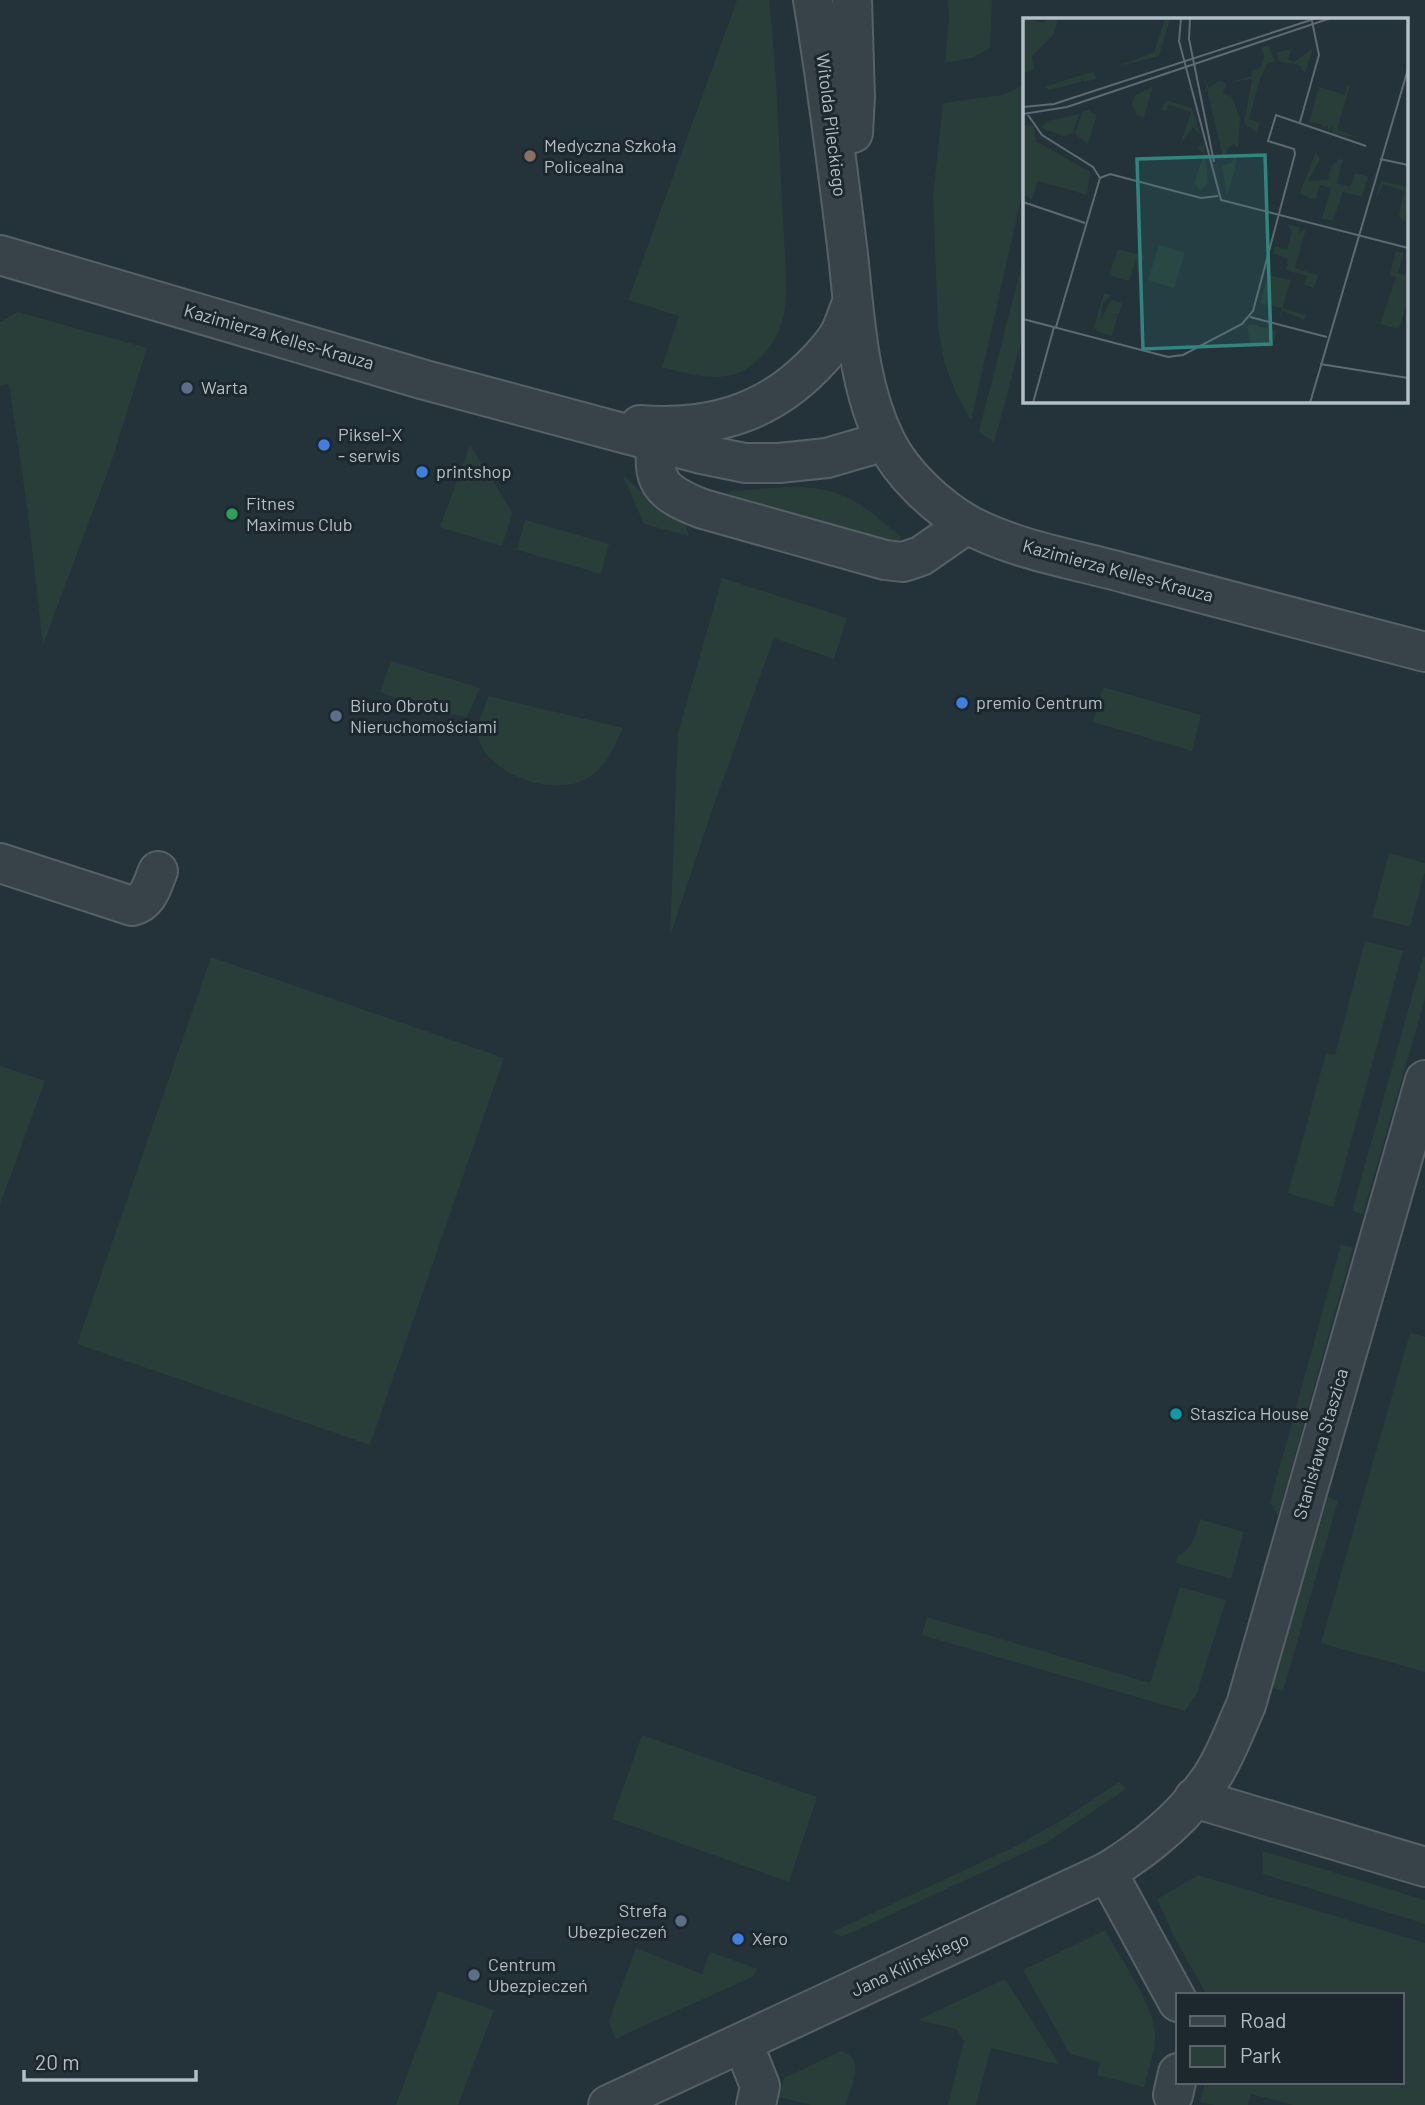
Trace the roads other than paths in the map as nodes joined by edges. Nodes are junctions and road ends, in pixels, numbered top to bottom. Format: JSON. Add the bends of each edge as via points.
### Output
{"nodes":[{"id":1,"x":813,"y":0,"type":"edge"},
{"id":2,"x":852,"y":0,"type":"edge"},
{"id":3,"x":848,"y":251,"type":"junction"},
{"id":4,"x":0,"y":255,"type":"edge"},
{"id":5,"x":852,"y":303,"type":"junction"},
{"id":6,"x":659,"y":435,"type":"junction"},
{"id":7,"x":885,"y":441,"type":"junction"},
{"id":8,"x":967,"y":524,"type":"junction"},
{"id":9,"x":1425,"y":652,"type":"edge"},
{"id":10,"x":0,"y":863,"type":"edge"},
{"id":11,"x":158,"y":871,"type":"dead end"},
{"id":12,"x":1425,"y":1080,"type":"edge"},
{"id":13,"x":1194,"y":1798,"type":"junction"},
{"id":14,"x":1425,"y":1867,"type":"edge"},
{"id":15,"x":1107,"y":1872,"type":"junction"},
{"id":16,"x":1176,"y":1998,"type":"edge"},
{"id":17,"x":743,"y":2043,"type":"junction"},
{"id":18,"x":608,"y":2105,"type":"edge"},
{"id":19,"x":756,"y":2105,"type":"edge"}],
"edges":[{"from":1,"to":3,"type":"street","name":"Witolda Pileckiego"},
{"from":2,"to":3,"type":"street","name":"Witolda Pileckiego","via":[[855,97]]},
{"from":3,"to":5,"type":"street","name":"Witolda Pileckiego"},
{"from":4,"to":6,"type":"street","name":"Kazimierza Kelles-Krauza","via":[[558,417]]},
{"from":5,"to":6,"type":"street","name":"Kazimierza Kelles-Krauza","via":[[840,333],[825,353],[782,393],[724,420]]},
{"from":5,"to":7,"type":"street","name":"Witolda Pileckiego","via":[[860,360]]},
{"from":6,"to":7,"type":"street","name":"Kazimierza Kelles-Krauza","via":[[745,463],[827,458]]},
{"from":6,"to":8,"type":"street","via":[[657,477],[684,502],[703,509],[903,562],[921,556]]},
{"from":7,"to":8,"type":"street","name":"Kazimierza Kelles-Krauza","via":[[920,488]]},
{"from":8,"to":9,"type":"street","name":"Kazimierza Kelles-Krauza","via":[[1038,552]]},
{"from":10,"to":11,"type":"street","via":[[132,906],[145,900]]},
{"from":12,"to":13,"type":"street","name":"Stanisława Staszica","via":[[1246,1705],[1223,1757]]},
{"from":13,"to":14,"type":"street"},
{"from":13,"to":15,"type":"street","name":"Jana Kilińskiego","via":[[1163,1832]]},
{"from":15,"to":16,"type":"street"},
{"from":15,"to":17,"type":"street","name":"Jana Kilińskiego"},
{"from":17,"to":18,"type":"street","name":"Jana Kilińskiego"},
{"from":17,"to":19,"type":"street","via":[[760,2086]]}]}
